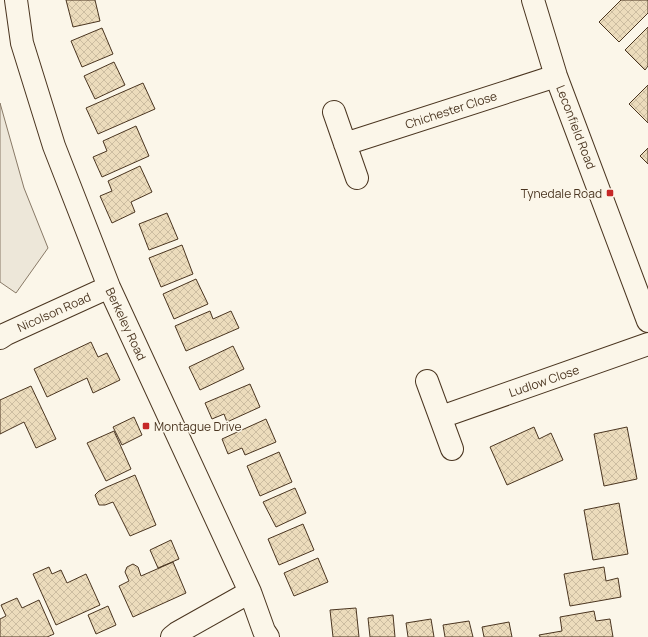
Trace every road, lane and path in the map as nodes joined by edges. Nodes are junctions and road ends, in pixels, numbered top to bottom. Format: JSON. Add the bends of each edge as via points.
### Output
{"nodes":[{"id":1,"x":16,"y":0,"type":"edge"},
{"id":2,"x":533,"y":0,"type":"edge"},
{"id":3,"x":556,"y":76,"type":"junction"},
{"id":4,"x":334,"y":112,"type":"dead end"},
{"id":5,"x":346,"y":144,"type":"junction"},
{"id":6,"x":356,"y":178,"type":"dead end"},
{"id":7,"x":109,"y":287,"type":"junction"},
{"id":8,"x":648,"y":321,"type":"edge"},
{"id":9,"x":0,"y":338,"type":"edge"},
{"id":10,"x":648,"y":344,"type":"edge"},
{"id":11,"x":427,"y":381,"type":"dead end"},
{"id":12,"x":441,"y":417,"type":"junction"},
{"id":13,"x":452,"y":449,"type":"dead end"},
{"id":14,"x":250,"y":592,"type":"junction"},
{"id":15,"x":172,"y":637,"type":"edge"},
{"id":16,"x":268,"y":637,"type":"edge"}],
"edges":[{"from":1,"to":7,"type":"street","name":"Berkeley Road","via":[[22,42],[54,146]]},
{"from":2,"to":3,"type":"street","name":"Leconfield Road"},
{"from":3,"to":5,"type":"street","name":"Chichester Close"},
{"from":3,"to":8,"type":"street","name":"Leconfield Road"},
{"from":4,"to":5,"type":"street"},
{"from":5,"to":6,"type":"street"},
{"from":7,"to":9,"type":"street","name":"Nicolson Road"},
{"from":7,"to":14,"type":"street","name":"Berkeley Road"},
{"from":10,"to":12,"type":"street","name":"Ludlow Close"},
{"from":11,"to":12,"type":"street"},
{"from":12,"to":13,"type":"street"},
{"from":14,"to":15,"type":"street"},
{"from":14,"to":16,"type":"street","name":"Berkeley Road"}]}
